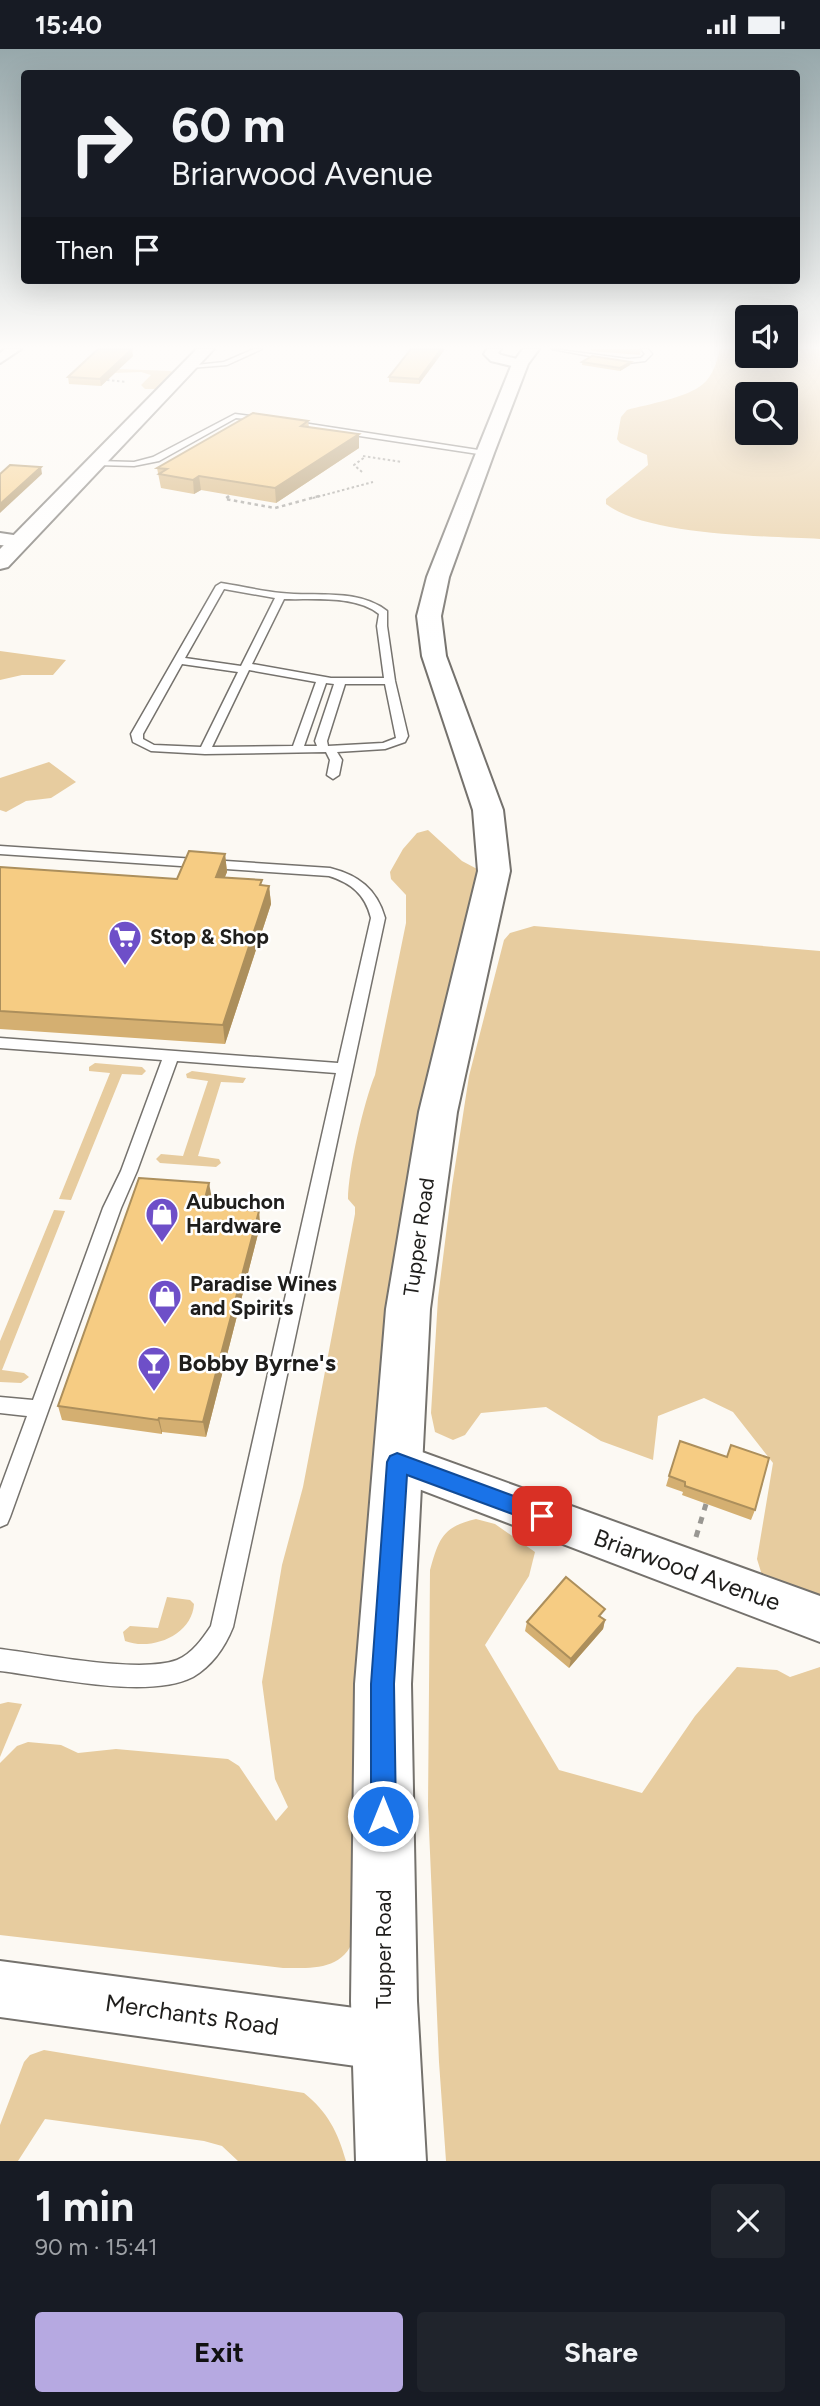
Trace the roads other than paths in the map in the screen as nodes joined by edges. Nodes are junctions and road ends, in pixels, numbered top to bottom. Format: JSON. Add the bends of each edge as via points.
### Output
{"nodes":[{"id":1,"x":113,"y":448,"type":"edge"},
{"id":2,"x":174,"y":448,"type":"edge"},
{"id":3,"x":450,"y":448,"type":"edge"},
{"id":4,"x":487,"y":448,"type":"edge"},
{"id":5,"x":485,"y":453,"type":"junction"},
{"id":6,"x":97,"y":464,"type":"junction"},
{"id":7,"x":0,"y":539,"type":"edge"},
{"id":8,"x":20,"y":541,"type":"junction"},
{"id":9,"x":0,"y":562,"type":"edge"},
{"id":10,"x":281,"y":596,"type":"junction"},
{"id":11,"x":179,"y":660,"type":"junction"},
{"id":12,"x":245,"y":668,"type":"junction"},
{"id":13,"x":322,"y":680,"type":"junction"},
{"id":14,"x":390,"y":681,"type":"junction"},
{"id":15,"x":340,"y":682,"type":"junction"},
{"id":16,"x":327,"y":749,"type":"junction"},
{"id":17,"x":297,"y":750,"type":"junction"},
{"id":18,"x":205,"y":751,"type":"junction"},
{"id":19,"x":333,"y":775,"type":"dead end"},
{"id":20,"x":0,"y":850,"type":"edge"},
{"id":21,"x":0,"y":1043,"type":"edge"},
{"id":22,"x":171,"y":1056,"type":"junction"},
{"id":23,"x":346,"y":1069,"type":"junction"},
{"id":24,"x":0,"y":1405,"type":"edge"},
{"id":25,"x":40,"y":1409,"type":"junction"},
{"id":26,"x":397,"y":1462,"type":"junction"},
{"id":27,"x":0,"y":1517,"type":"edge"},
{"id":28,"x":820,"y":1619,"type":"edge"},
{"id":29,"x":0,"y":1660,"type":"edge"},
{"id":30,"x":2,"y":1996,"type":"edge"},
{"id":31,"x":385,"y":2041,"type":"junction"},
{"id":32,"x":391,"y":2161,"type":"edge"}],
"edges":[{"from":1,"to":6,"type":"main road"},
{"from":2,"to":6,"type":"lane","via":[[148,461]]},
{"from":3,"to":5,"type":"lane"},
{"from":4,"to":5,"type":"main road","name":"Tupper Road"},
{"from":5,"to":26,"type":"main road","name":"Tupper Road","via":[[438,577],[429,616],[434,656],[488,810],[494,871],[438,1112],[408,1309]]},
{"from":6,"to":8,"type":"main road"},
{"from":7,"to":8,"type":"street"},
{"from":8,"to":9,"type":"main road"},
{"from":10,"to":11,"type":"lane","via":[[221,586]]},
{"from":10,"to":12,"type":"lane"},
{"from":10,"to":14,"type":"lane","via":[[364,603],[380,609]]},
{"from":11,"to":12,"type":"lane"},
{"from":11,"to":18,"type":"lane","via":[[137,740],[151,748]]},
{"from":12,"to":13,"type":"lane"},
{"from":12,"to":18,"type":"lane"},
{"from":13,"to":15,"type":"lane"},
{"from":13,"to":17,"type":"lane"},
{"from":14,"to":15,"type":"lane"},
{"from":14,"to":16,"type":"lane","via":[[401,740],[385,746]]},
{"from":15,"to":16,"type":"lane","via":[[321,741]]},
{"from":16,"to":17,"type":"lane"},
{"from":16,"to":19,"type":"lane","via":[[336,760]]},
{"from":17,"to":18,"type":"lane"},
{"from":20,"to":23,"type":"lane","via":[[313,869],[361,884],[376,905],[378,918]]},
{"from":21,"to":22,"type":"lane"},
{"from":22,"to":23,"type":"lane"},
{"from":22,"to":25,"type":"lane"},
{"from":23,"to":29,"type":"lane","via":[[227,1613],[216,1640],[183,1669],[157,1676]]},
{"from":24,"to":25,"type":"lane"},
{"from":25,"to":27,"type":"lane"},
{"from":26,"to":28,"type":"street","name":"Briarwood Avenue"},
{"from":26,"to":31,"type":"main road","name":"Tupper Road","via":[[383,1684]]},
{"from":30,"to":31,"type":"street","name":"Merchants Road"},
{"from":31,"to":32,"type":"main road","name":"Tupper Road"}]}
